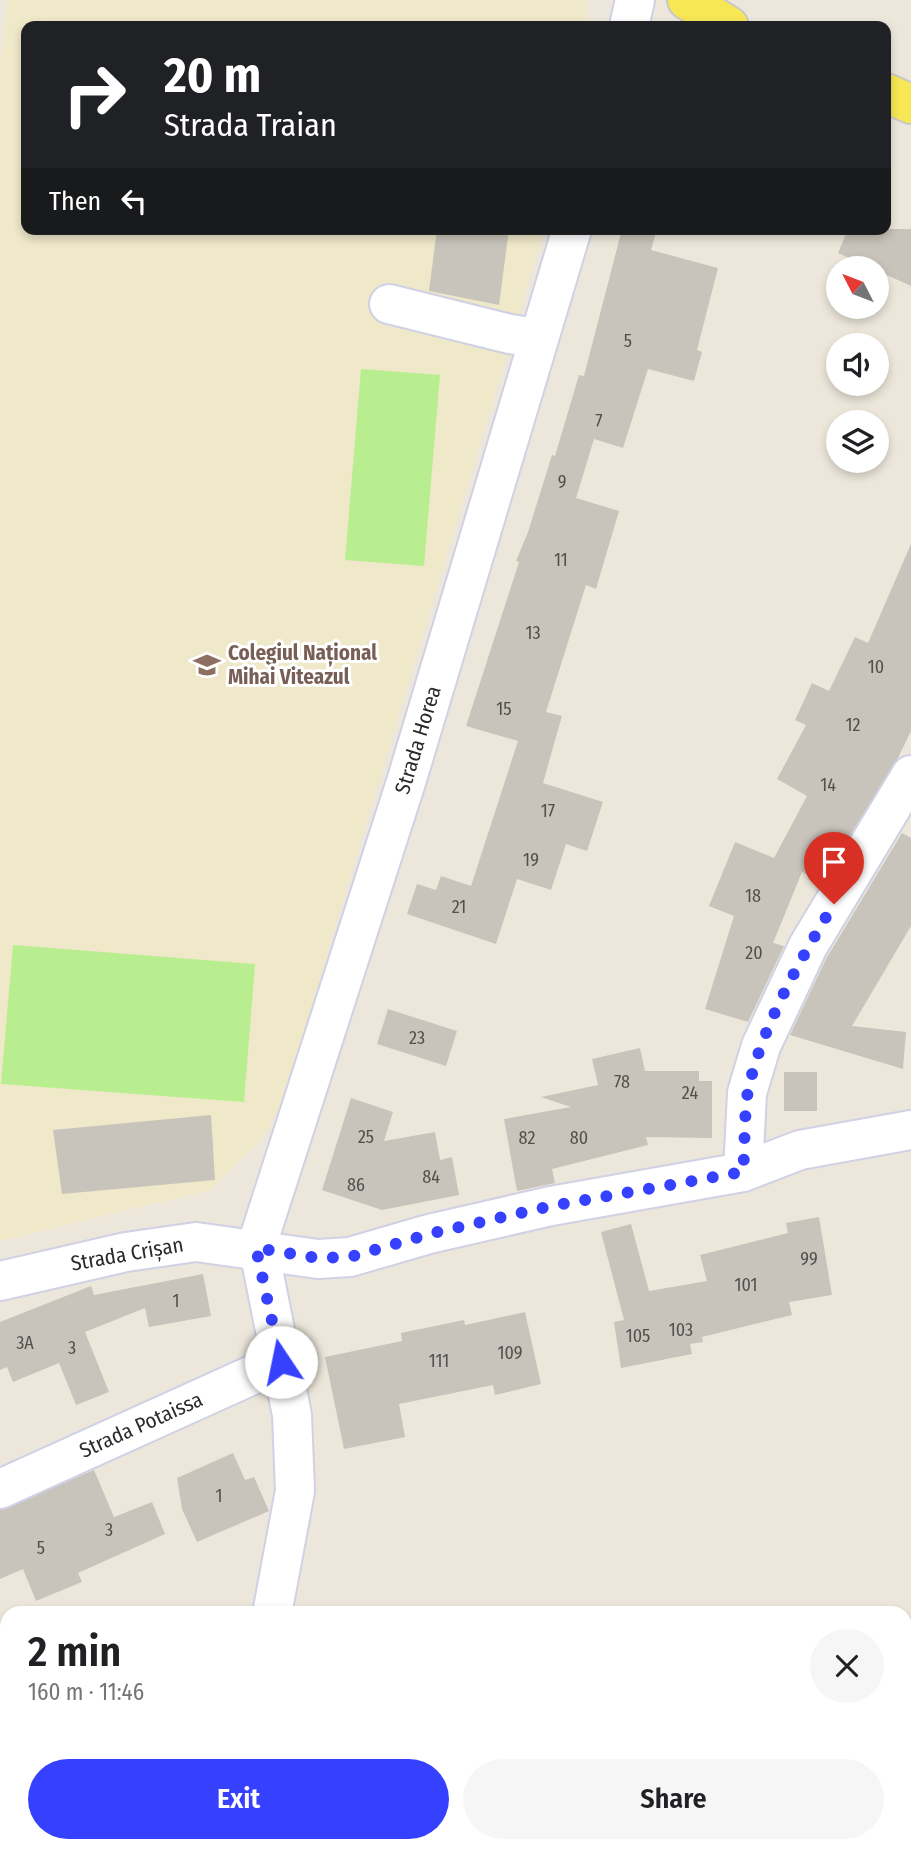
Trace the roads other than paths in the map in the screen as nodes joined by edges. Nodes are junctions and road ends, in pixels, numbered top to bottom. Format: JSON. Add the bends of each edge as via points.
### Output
{"nodes":[{"id":1,"x":635,"y":0,"type":"edge"},
{"id":2,"x":687,"y":0,"type":"edge"},
{"id":3,"x":630,"y":21,"type":"edge"},
{"id":4,"x":721,"y":21,"type":"edge"},
{"id":5,"x":891,"y":95,"type":"edge"},
{"id":6,"x":911,"y":104,"type":"edge"},
{"id":7,"x":570,"y":235,"type":"edge"},
{"id":8,"x":389,"y":304,"type":"dead end"},
{"id":9,"x":539,"y":338,"type":"junction"},
{"id":10,"x":911,"y":775,"type":"edge"},
{"id":11,"x":911,"y":1130,"type":"edge"},
{"id":12,"x":743,"y":1172,"type":"junction"},
{"id":13,"x":256,"y":1248,"type":"junction"},
{"id":14,"x":0,"y":1281,"type":"edge"},
{"id":15,"x":281,"y":1362,"type":"junction"},
{"id":16,"x":0,"y":1489,"type":"edge"},
{"id":17,"x":273,"y":1606,"type":"edge"}],
"edges":[{"from":1,"to":3,"type":"street"},
{"from":2,"to":4,"type":"main road"},
{"from":5,"to":6,"type":"main road"},
{"from":7,"to":9,"type":"street","name":"Strada Horea"},
{"from":8,"to":9,"type":"street"},
{"from":9,"to":13,"type":"street","name":"Strada Horea","via":[[403,792]]},
{"from":10,"to":12,"type":"street","via":[[808,946],[761,1046],[747,1093]]},
{"from":11,"to":12,"type":"street","name":"Strada Crișan","via":[[800,1150]]},
{"from":12,"to":13,"type":"street","name":"Strada Crișan","via":[[551,1206],[350,1257],[318,1258]]},
{"from":13,"to":14,"type":"street","name":"Strada Crișan","via":[[195,1241]]},
{"from":13,"to":15,"type":"street"},
{"from":15,"to":16,"type":"street","name":"Strada Potaissa"},
{"from":15,"to":17,"type":"street","via":[[292,1415],[295,1491]]}]}
